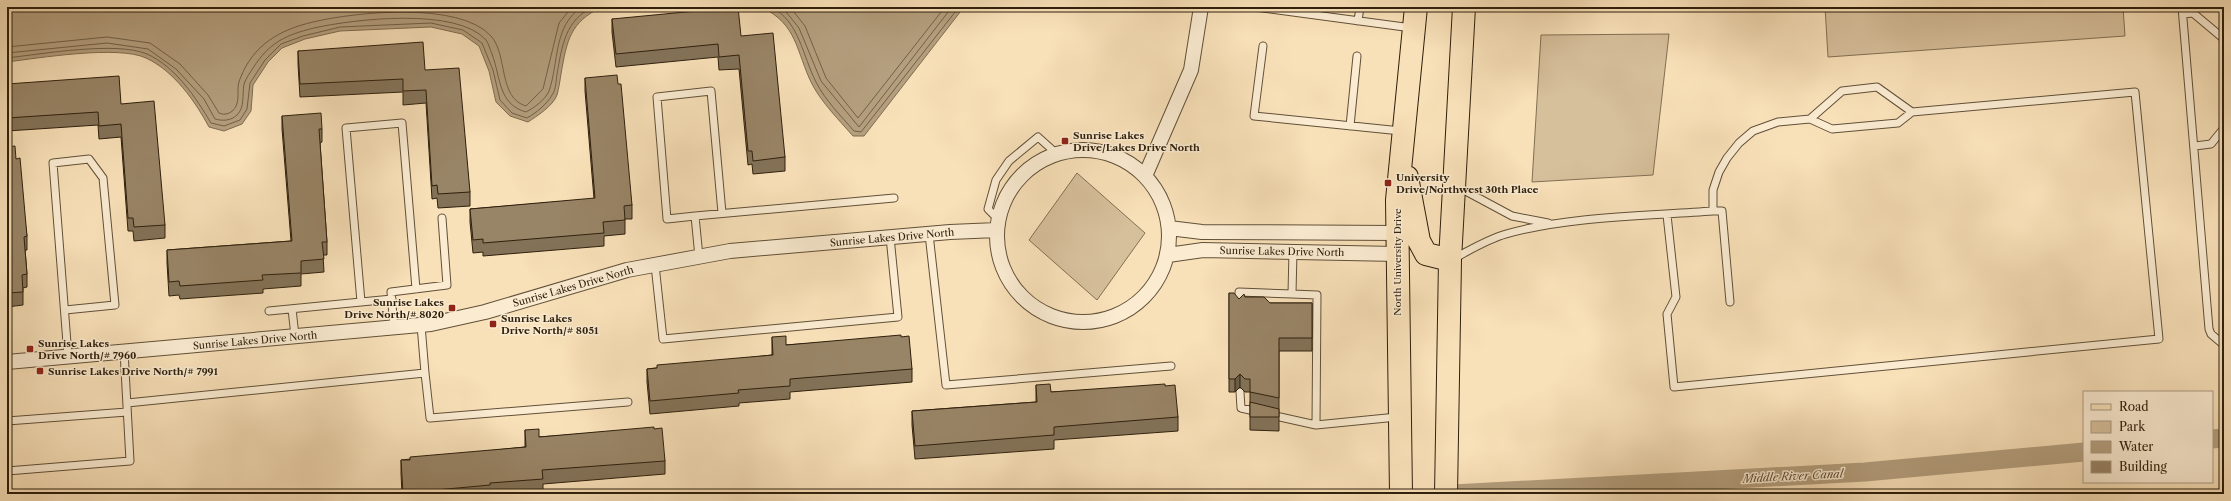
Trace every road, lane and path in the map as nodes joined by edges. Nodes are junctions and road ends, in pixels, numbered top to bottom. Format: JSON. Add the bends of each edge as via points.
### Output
{"nodes":[{"id":1,"x":1201,"y":7,"type":"edge"},
{"id":2,"x":1255,"y":7,"type":"edge"},
{"id":3,"x":1360,"y":7,"type":"edge"},
{"id":4,"x":1416,"y":7,"type":"edge"},
{"id":5,"x":1464,"y":7,"type":"edge"},
{"id":6,"x":1263,"y":8,"type":"edge"},
{"id":7,"x":2182,"y":11,"type":"edge"},
{"id":8,"x":1358,"y":21,"type":"junction"},
{"id":9,"x":1414,"y":28,"type":"junction"},
{"id":10,"x":2224,"y":39,"type":"edge"},
{"id":11,"x":1262,"y":46,"type":"dead end"},
{"id":12,"x":1357,"y":56,"type":"dead end"},
{"id":13,"x":1912,"y":112,"type":"junction"},
{"id":14,"x":1810,"y":119,"type":"junction"},
{"id":15,"x":1350,"y":126,"type":"junction"},
{"id":16,"x":2224,"y":128,"type":"edge"},
{"id":17,"x":1403,"y":141,"type":"junction"},
{"id":18,"x":2195,"y":146,"type":"junction"},
{"id":19,"x":1057,"y":154,"type":"junction"},
{"id":20,"x":1145,"y":176,"type":"junction"},
{"id":21,"x":1453,"y":185,"type":"junction"},
{"id":22,"x":894,"y":198,"type":"dead end"},
{"id":23,"x":1713,"y":211,"type":"junction"},
{"id":24,"x":722,"y":213,"type":"junction"},
{"id":25,"x":1667,"y":215,"type":"junction"},
{"id":26,"x":695,"y":216,"type":"junction"},
{"id":27,"x":442,"y":218,"type":"dead end"},
{"id":28,"x":1552,"y":224,"type":"junction"},
{"id":29,"x":998,"y":225,"type":"junction"},
{"id":30,"x":1169,"y":228,"type":"junction"},
{"id":31,"x":929,"y":234,"type":"junction"},
{"id":32,"x":890,"y":237,"type":"junction"},
{"id":33,"x":1397,"y":243,"type":"junction"},
{"id":34,"x":1293,"y":251,"type":"junction"},
{"id":35,"x":1168,"y":255,"type":"junction"},
{"id":36,"x":699,"y":257,"type":"junction"},
{"id":37,"x":1450,"y":260,"type":"junction"},
{"id":38,"x":655,"y":265,"type":"junction"},
{"id":39,"x":416,"y":289,"type":"junction"},
{"id":40,"x":1292,"y":294,"type":"junction"},
{"id":41,"x":392,"y":300,"type":"junction"},
{"id":42,"x":361,"y":302,"type":"junction"},
{"id":43,"x":1730,"y":302,"type":"dead end"},
{"id":44,"x":1239,"y":307,"type":"edge"},
{"id":45,"x":292,"y":309,"type":"junction"},
{"id":46,"x":65,"y":310,"type":"junction"},
{"id":47,"x":269,"y":311,"type":"dead end"},
{"id":48,"x":421,"y":325,"type":"junction"},
{"id":49,"x":394,"y":328,"type":"junction"},
{"id":50,"x":295,"y":336,"type":"junction"},
{"id":51,"x":2224,"y":345,"type":"edge"},
{"id":52,"x":124,"y":352,"type":"junction"},
{"id":53,"x":68,"y":356,"type":"junction"},
{"id":54,"x":7,"y":362,"type":"edge"},
{"id":55,"x":1171,"y":366,"type":"dead end"},
{"id":56,"x":425,"y":373,"type":"junction"},
{"id":57,"x":1240,"y":392,"type":"dead end"},
{"id":58,"x":628,"y":402,"type":"dead end"},
{"id":59,"x":127,"y":403,"type":"junction"},
{"id":60,"x":127,"y":412,"type":"junction"},
{"id":61,"x":1399,"y":416,"type":"junction"},
{"id":62,"x":7,"y":421,"type":"edge"},
{"id":63,"x":1316,"y":425,"type":"junction"},
{"id":64,"x":7,"y":471,"type":"edge"},
{"id":65,"x":1400,"y":494,"type":"edge"},
{"id":66,"x":1446,"y":494,"type":"edge"}],
"edges":[{"from":1,"to":20,"type":"street","via":[[1191,70]]},
{"from":2,"to":6,"type":"lane"},
{"from":3,"to":8,"type":"lane"},
{"from":4,"to":9,"type":"main road","name":"North University Drive"},
{"from":5,"to":21,"type":"main road"},
{"from":6,"to":8,"type":"lane"},
{"from":7,"to":10,"type":"lane","via":[[2192,13]]},
{"from":7,"to":18,"type":"lane"},
{"from":8,"to":9,"type":"lane"},
{"from":9,"to":17,"type":"main road","name":"North University Drive"},
{"from":11,"to":15,"type":"lane","via":[[1254,116]]},
{"from":12,"to":15,"type":"lane"},
{"from":13,"to":14,"type":"lane","via":[[1898,123],[1832,129]]},
{"from":13,"to":14,"type":"lane","via":[[1877,88],[1842,91]]},
{"from":13,"to":25,"type":"lane","via":[[2135,92],[2159,339],[1674,387],[1666,314],[1676,297]]},
{"from":14,"to":23,"type":"lane","via":[[1778,122],[1753,131],[1739,144],[1719,172],[1713,190]]},
{"from":15,"to":17,"type":"lane"},
{"from":16,"to":18,"type":"lane","via":[[2211,144]]},
{"from":17,"to":33,"type":"main road","name":"North University Drive","via":[[1397,200]]},
{"from":17,"to":37,"type":"main road","via":[[1419,241],[1426,254]]},
{"from":18,"to":51,"type":"lane","via":[[2209,330]]},
{"from":19,"to":20,"type":"street","via":[[1080,150],[1104,153],[1126,162]]},
{"from":19,"to":29,"type":"street","via":[[1034,166],[1015,183],[1003,206]]},
{"from":19,"to":29,"type":"lane","via":[[1038,137],[1009,161],[996,180],[988,209]]},
{"from":20,"to":30,"type":"street","via":[[1157,191],[1165,209]]},
{"from":21,"to":28,"type":"lane","via":[[1512,216]]},
{"from":21,"to":37,"type":"main road"},
{"from":22,"to":24,"type":"lane"},
{"from":23,"to":25,"type":"lane"},
{"from":23,"to":43,"type":"lane","via":[[1722,211]]},
{"from":24,"to":26,"type":"lane"},
{"from":24,"to":26,"type":"lane","via":[[711,91],[657,97],[667,219]]},
{"from":25,"to":28,"type":"lane"},
{"from":26,"to":36,"type":"lane"},
{"from":27,"to":39,"type":"lane","via":[[447,285]]},
{"from":28,"to":37,"type":"lane","via":[[1505,234]]},
{"from":29,"to":31,"type":"street","name":"Sunrise Lakes Drive North"},
{"from":29,"to":35,"type":"street","via":[[998,252],[1016,290],[1031,305],[1050,316],[1071,322],[1092,322],[1113,317],[1132,307],[1149,293],[1161,275]]},
{"from":30,"to":33,"type":"street","name":"Sunrise Lakes Drive North"},
{"from":30,"to":35,"type":"street"},
{"from":31,"to":32,"type":"street","name":"Sunrise Lakes Drive North"},
{"from":31,"to":55,"type":"lane","via":[[946,385]]},
{"from":32,"to":36,"type":"street","name":"Sunrise Lakes Drive North","via":[[730,251]]},
{"from":32,"to":38,"type":"lane","via":[[898,317],[663,339]]},
{"from":33,"to":34,"type":"street","name":"Sunrise Lakes Drive North"},
{"from":33,"to":61,"type":"main road","name":"North University Drive"},
{"from":34,"to":35,"type":"street","name":"Sunrise Lakes Drive North","via":[[1203,250]]},
{"from":34,"to":40,"type":"lane"},
{"from":36,"to":38,"type":"street","name":"Sunrise Lakes Drive North"},
{"from":37,"to":66,"type":"main road"},
{"from":38,"to":48,"type":"street","name":"Sunrise Lakes Drive North","via":[[627,270],[485,312]]},
{"from":39,"to":41,"type":"lane","via":[[391,292]]},
{"from":39,"to":42,"type":"lane","via":[[402,123],[346,128]]},
{"from":40,"to":44,"type":"lane","via":[[1239,292]]},
{"from":40,"to":63,"type":"lane","via":[[1317,295]]},
{"from":41,"to":42,"type":"lane"},
{"from":41,"to":49,"type":"lane"},
{"from":42,"to":45,"type":"lane"},
{"from":45,"to":47,"type":"lane"},
{"from":45,"to":50,"type":"lane"},
{"from":46,"to":46,"type":"lane","via":[[53,163],[89,159],[103,178],[115,305]]},
{"from":46,"to":53,"type":"lane"},
{"from":48,"to":49,"type":"street","name":"Sunrise Lakes Drive North"},
{"from":48,"to":56,"type":"lane"},
{"from":49,"to":50,"type":"street","name":"Sunrise Lakes Drive North"},
{"from":50,"to":52,"type":"street","name":"Sunrise Lakes Drive North"},
{"from":52,"to":53,"type":"street","name":"Sunrise Lakes Drive North"},
{"from":52,"to":59,"type":"lane"},
{"from":53,"to":54,"type":"street","name":"Sunrise Lakes Drive North"},
{"from":56,"to":58,"type":"lane","via":[[430,418]]},
{"from":56,"to":59,"type":"lane"},
{"from":57,"to":63,"type":"lane","via":[[1241,408]]},
{"from":59,"to":60,"type":"lane"},
{"from":60,"to":62,"type":"lane"},
{"from":60,"to":64,"type":"lane","via":[[130,461]]},
{"from":61,"to":63,"type":"lane"},
{"from":61,"to":65,"type":"main road","name":"North University Drive"}]}
